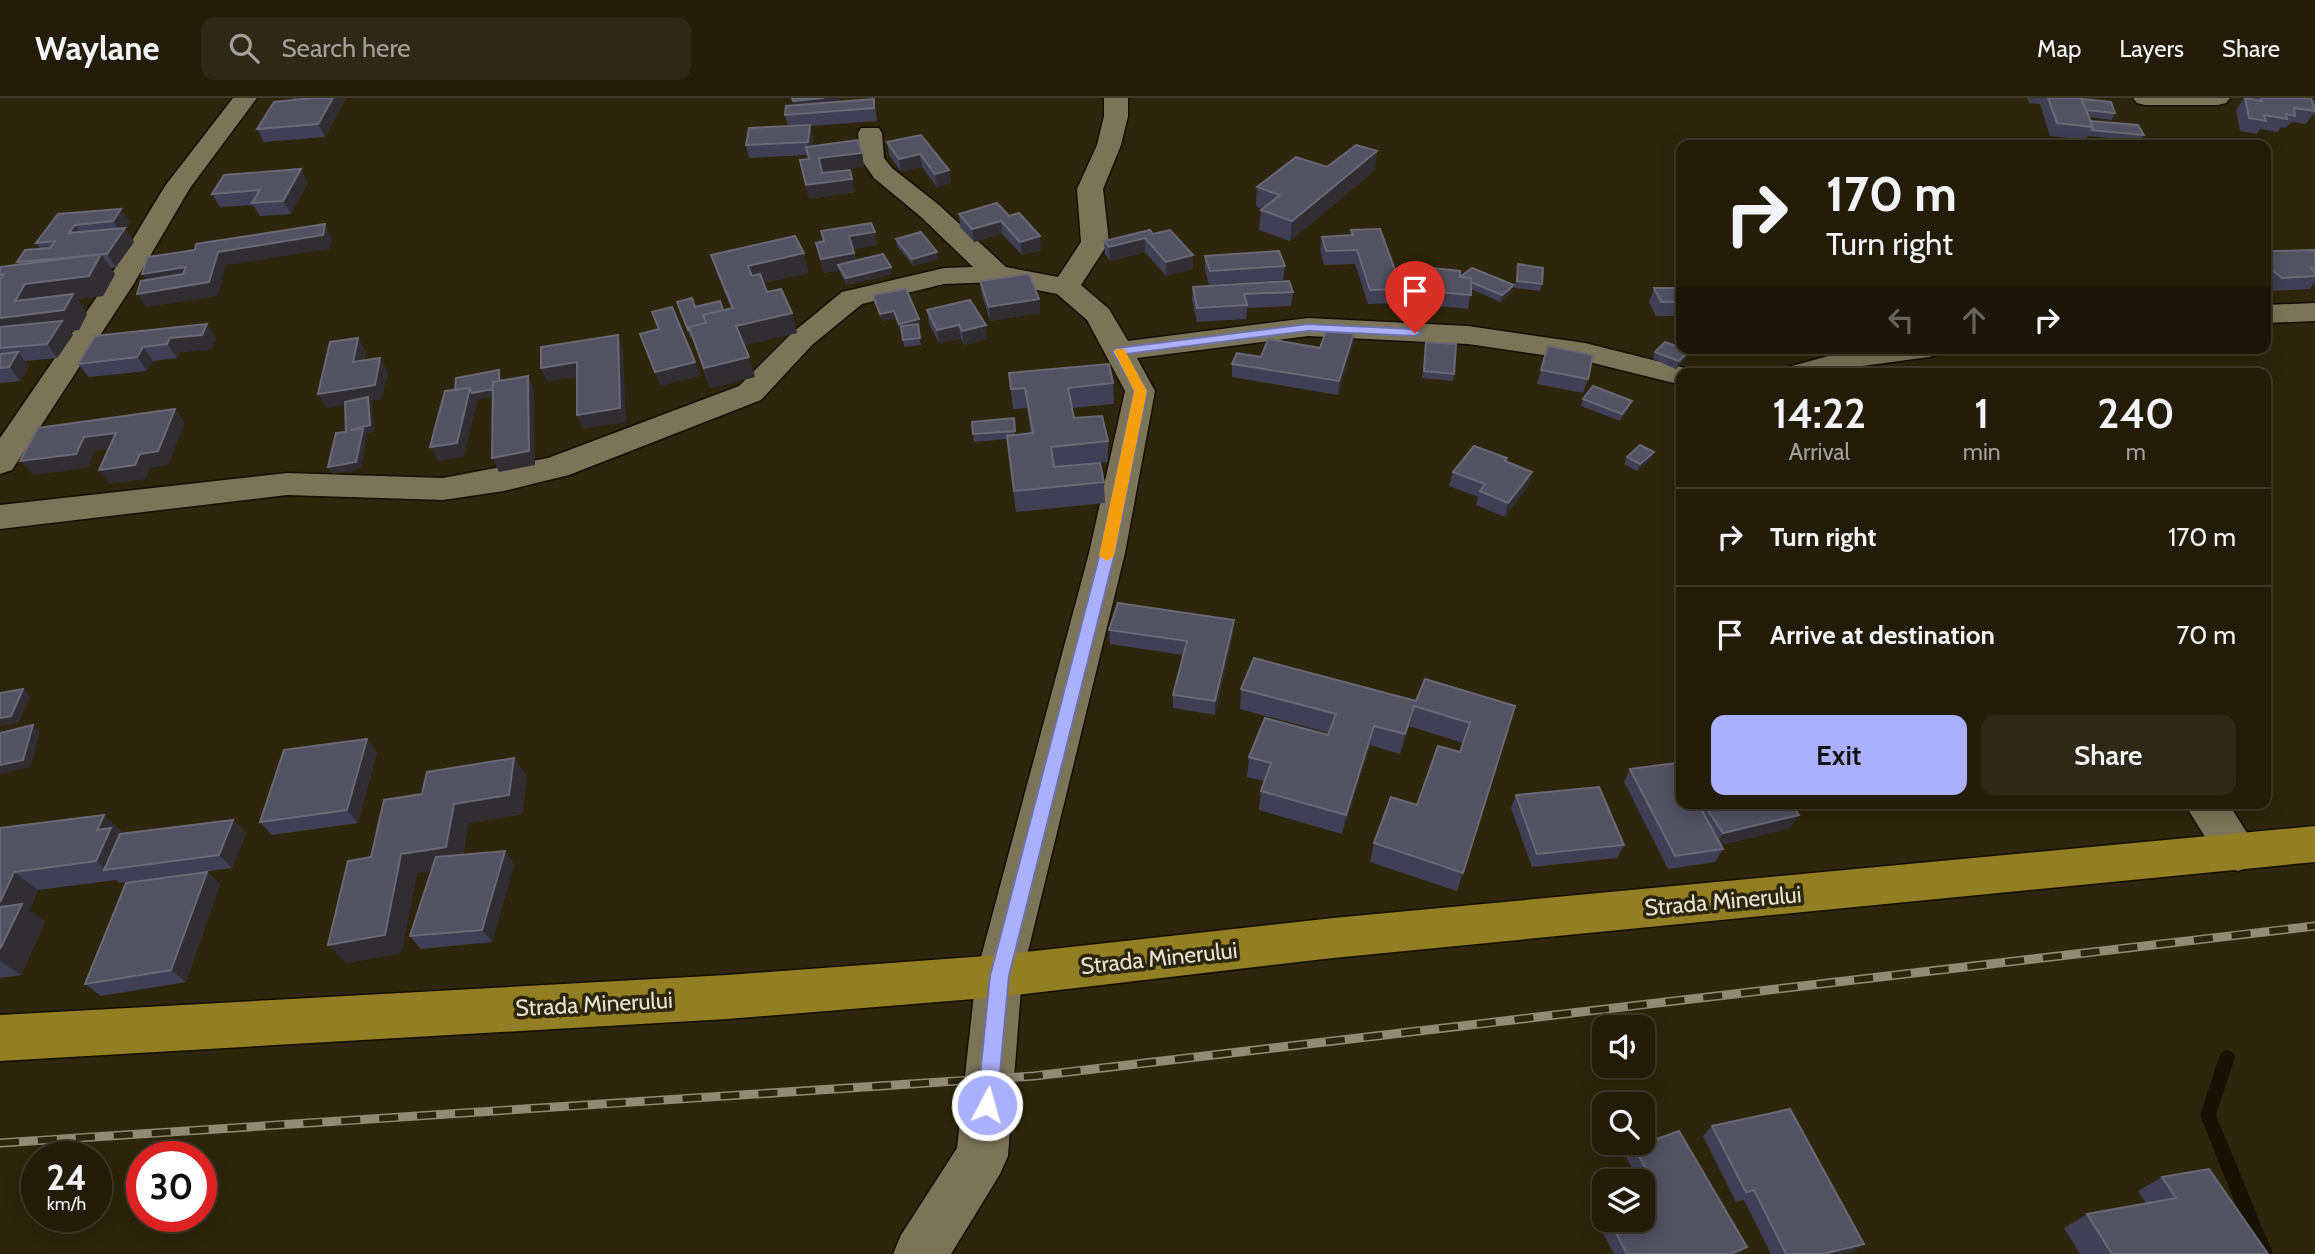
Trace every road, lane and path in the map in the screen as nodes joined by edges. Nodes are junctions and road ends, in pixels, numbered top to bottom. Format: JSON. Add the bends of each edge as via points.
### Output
{"nodes":[{"id":1,"x":245,"y":98,"type":"edge"},
{"id":2,"x":1116,"y":98,"type":"edge"},
{"id":3,"x":2145,"y":98,"type":"edge"},
{"id":4,"x":2218,"y":98,"type":"edge"},
{"id":5,"x":870,"y":133,"type":"dead end"},
{"id":6,"x":997,"y":274,"type":"junction"},
{"id":7,"x":1066,"y":287,"type":"junction"},
{"id":8,"x":2315,"y":312,"type":"edge"},
{"id":9,"x":2271,"y":314,"type":"edge"},
{"id":10,"x":1118,"y":351,"type":"junction"},
{"id":11,"x":1883,"y":354,"type":"edge"},
{"id":12,"x":1817,"y":368,"type":"edge"},
{"id":13,"x":1676,"y":375,"type":"edge"},
{"id":14,"x":0,"y":463,"type":"edge"},
{"id":15,"x":0,"y":517,"type":"edge"},
{"id":16,"x":2209,"y":809,"type":"edge"},
{"id":17,"x":2315,"y":844,"type":"edge"},
{"id":18,"x":2238,"y":853,"type":"junction"},
{"id":19,"x":999,"y":976,"type":"junction"},
{"id":20,"x":0,"y":1038,"type":"edge"},
{"id":21,"x":920,"y":1254,"type":"edge"}],
"edges":[{"from":1,"to":14,"type":"street","via":[[178,186],[119,285]]},
{"from":2,"to":7,"type":"street","via":[[1109,145],[1090,190],[1095,242]]},
{"from":3,"to":4,"type":"street"},
{"from":5,"to":6,"type":"street","via":[[872,158],[883,173]]},
{"from":6,"to":7,"type":"street"},
{"from":6,"to":15,"type":"street","via":[[944,276],[852,298],[802,339],[750,393],[630,441],[504,480],[443,489],[287,484]]},
{"from":7,"to":10,"type":"street","via":[[1098,315]]},
{"from":8,"to":9,"type":"street"},
{"from":10,"to":13,"type":"street","via":[[1322,328],[1468,335],[1585,352]]},
{"from":10,"to":19,"type":"street","via":[[1140,391],[1107,553]]},
{"from":11,"to":12,"type":"street"},
{"from":16,"to":18,"type":"street"},
{"from":17,"to":18,"type":"main road","name":"Strada Minerului"},
{"from":18,"to":19,"type":"main road","name":"Strada Minerului","via":[[1333,938]]},
{"from":19,"to":20,"type":"main road","name":"Strada Minerului","via":[[713,998]]},
{"from":19,"to":21,"type":"street","via":[[982,1156]]}]}
